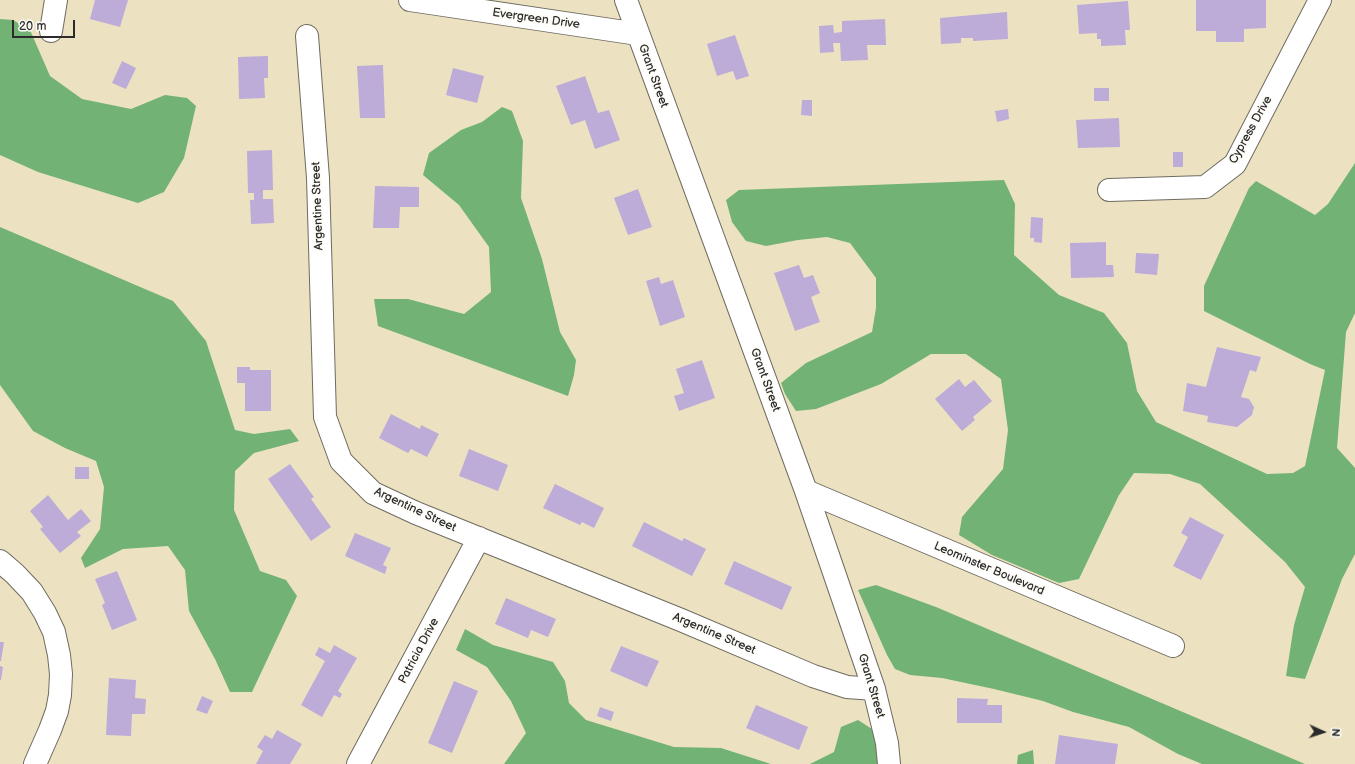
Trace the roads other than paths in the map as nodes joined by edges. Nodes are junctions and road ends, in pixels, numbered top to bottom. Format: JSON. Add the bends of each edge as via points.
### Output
{"nodes":[{"id":1,"x":56,"y":0,"type":"edge"},
{"id":2,"x":410,"y":0,"type":"edge"},
{"id":3,"x":626,"y":0,"type":"edge"},
{"id":4,"x":1320,"y":0,"type":"edge"},
{"id":5,"x":51,"y":31,"type":"dead end"},
{"id":6,"x":638,"y":34,"type":"junction"},
{"id":7,"x":307,"y":36,"type":"dead end"},
{"id":8,"x":1109,"y":190,"type":"dead end"},
{"id":9,"x":806,"y":492,"type":"junction"},
{"id":10,"x":479,"y":538,"type":"junction"},
{"id":11,"x":0,"y":561,"type":"edge"},
{"id":12,"x":1173,"y":646,"type":"dead end"},
{"id":13,"x":874,"y":690,"type":"junction"},
{"id":14,"x":35,"y":764,"type":"edge"},
{"id":15,"x":358,"y":764,"type":"edge"},
{"id":16,"x":888,"y":764,"type":"edge"}],
"edges":[{"from":1,"to":5,"type":"street"},
{"from":2,"to":6,"type":"street","name":"Evergreen Drive"},
{"from":3,"to":6,"type":"street","name":"Grant Street"},
{"from":4,"to":8,"type":"street","name":"Cypress Drive","via":[[1234,164],[1205,187]]},
{"from":6,"to":9,"type":"street","name":"Grant Street"},
{"from":7,"to":10,"type":"street","name":"Argentine Street","via":[[318,178],[325,417],[341,461],[373,493]]},
{"from":9,"to":12,"type":"street","name":"Leominster Boulevard"},
{"from":9,"to":13,"type":"street","name":"Grant Street"},
{"from":10,"to":13,"type":"street","name":"Argentine Street","via":[[813,676],[847,687]]},
{"from":10,"to":15,"type":"street","name":"Patricia Drive"},
{"from":11,"to":14,"type":"street","via":[[32,592],[45,612],[54,632],[59,655],[61,674],[57,711]]},
{"from":13,"to":16,"type":"street","name":"Grant Street","via":[[887,743]]}]}
